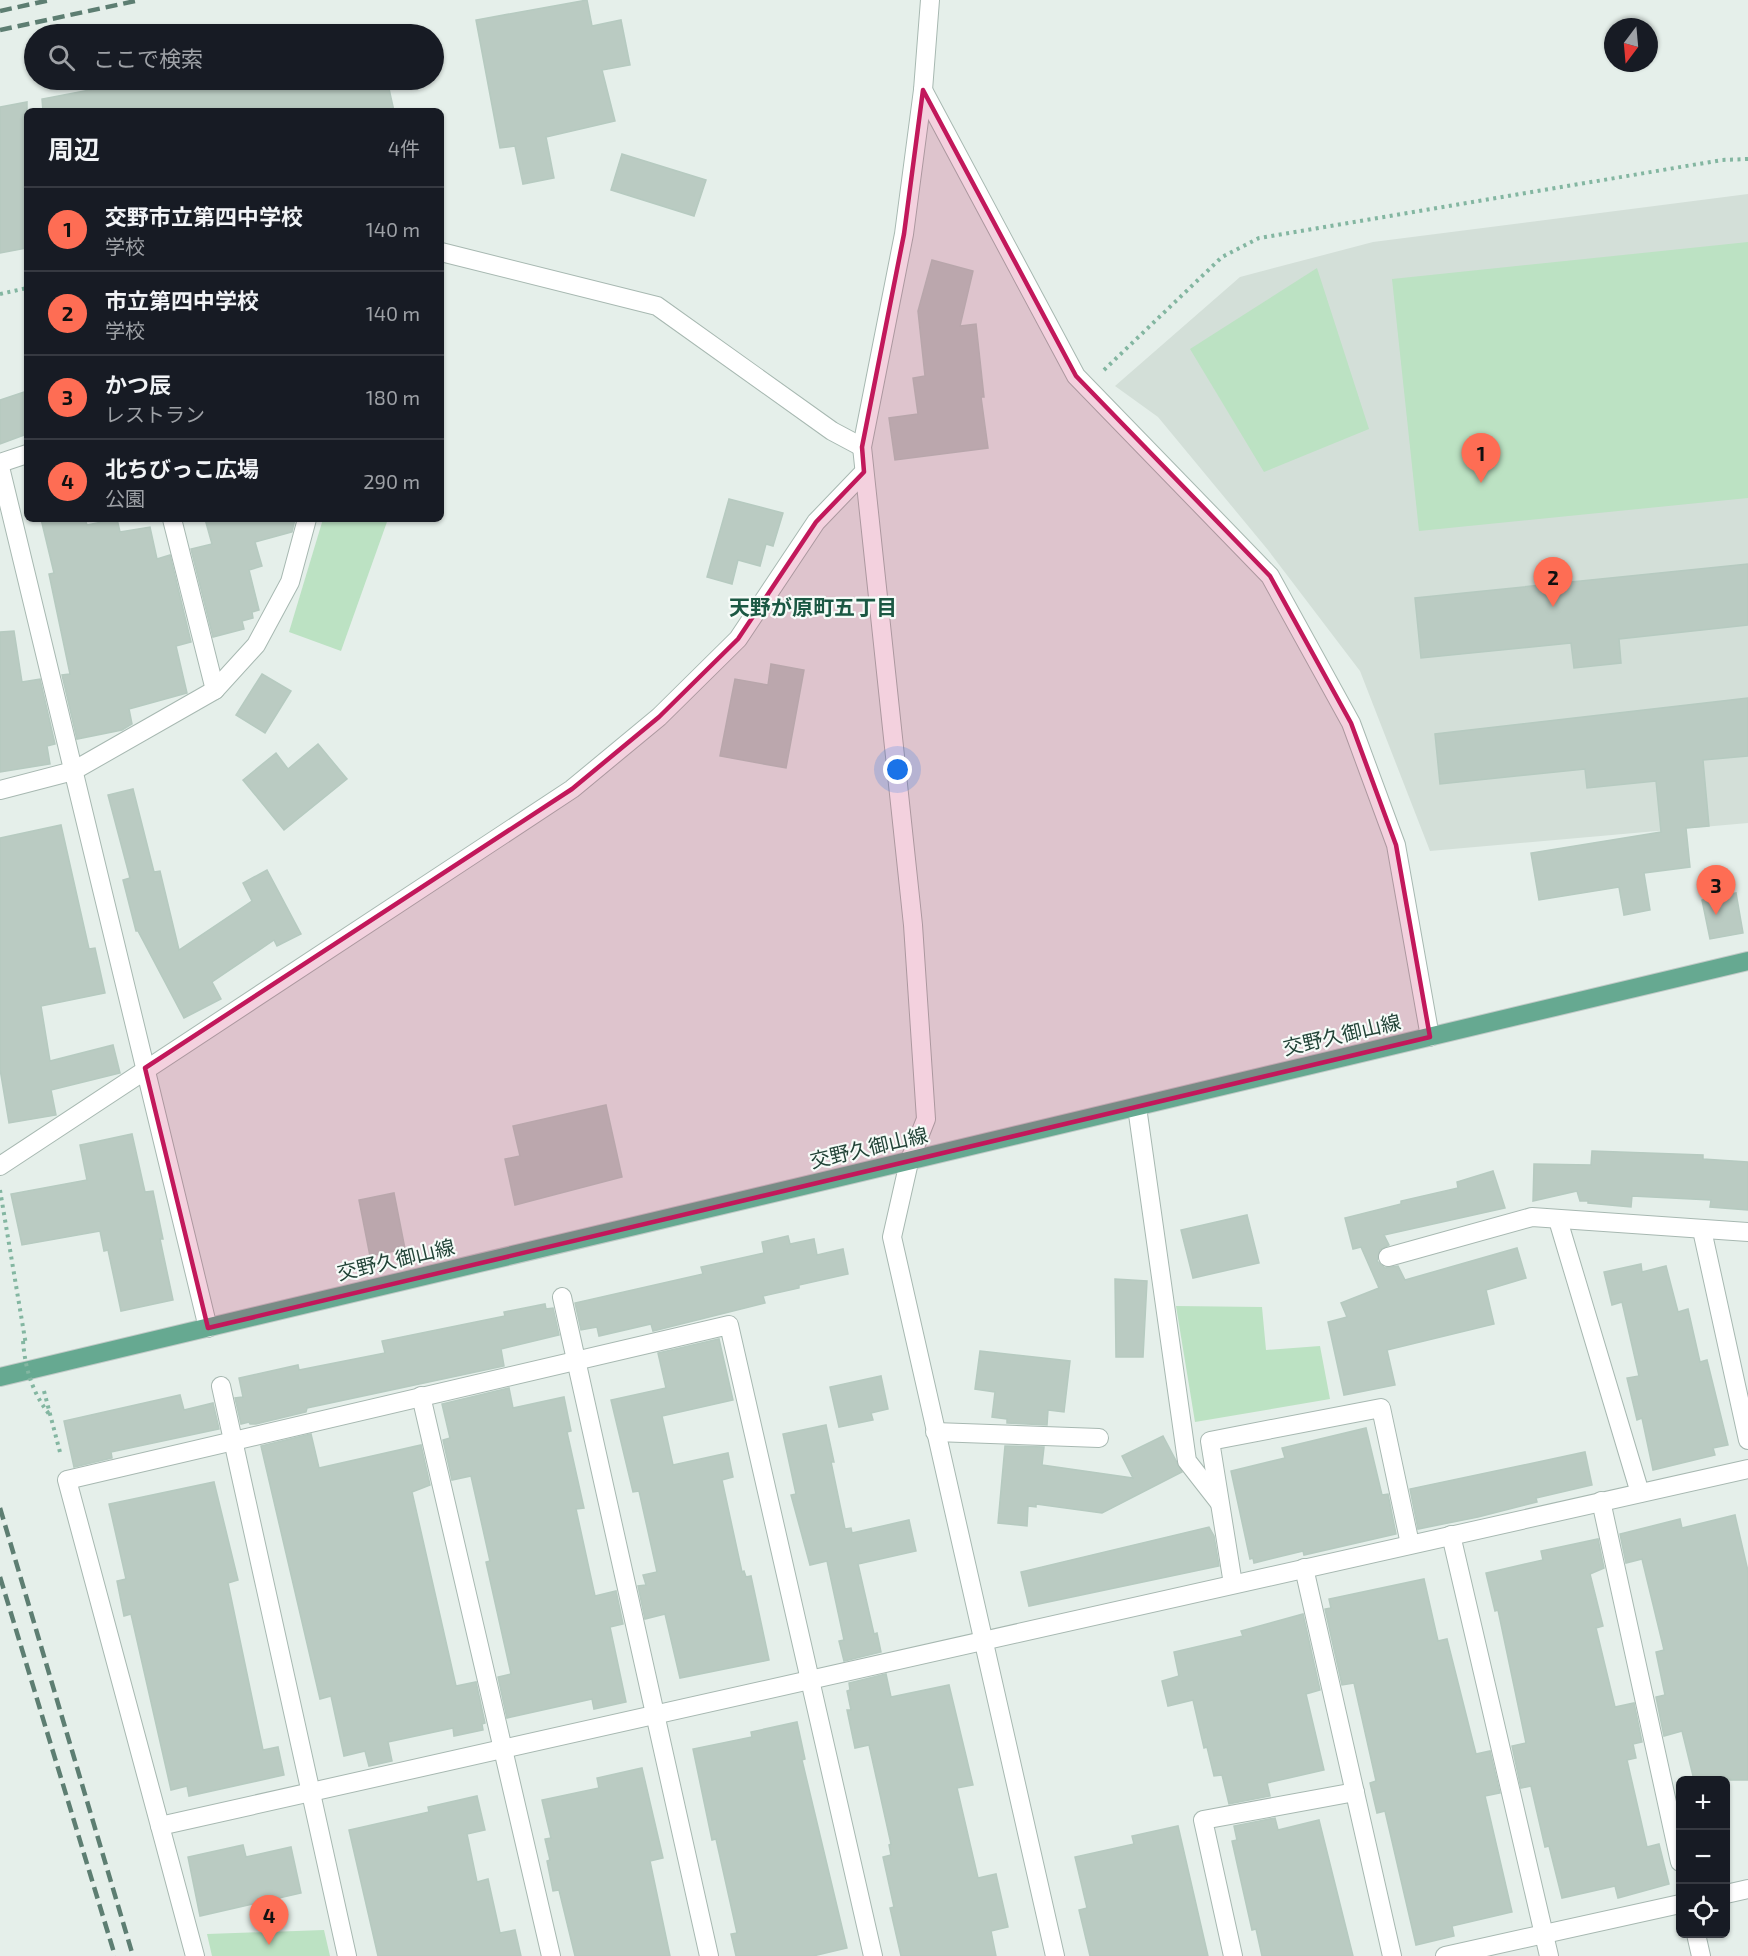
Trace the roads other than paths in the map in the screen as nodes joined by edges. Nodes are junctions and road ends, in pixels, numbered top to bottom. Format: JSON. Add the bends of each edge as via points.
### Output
{"nodes":[{"id":1,"x":930,"y":0,"type":"edge"},
{"id":2,"x":922,"y":90,"type":"junction"},
{"id":3,"x":444,"y":253,"type":"edge"},
{"id":4,"x":862,"y":447,"type":"junction"},
{"id":5,"x":24,"y":455,"type":"edge"},
{"id":6,"x":0,"y":465,"type":"edge"},
{"id":7,"x":864,"y":472,"type":"junction"},
{"id":8,"x":173,"y":522,"type":"edge"},
{"id":9,"x":306,"y":522,"type":"edge"},
{"id":10,"x":215,"y":690,"type":"junction"},
{"id":11,"x":74,"y":771,"type":"junction"},
{"id":12,"x":0,"y":790,"type":"edge"},
{"id":13,"x":1748,"y":961,"type":"edge"},
{"id":14,"x":1431,"y":1037,"type":"junction"},
{"id":15,"x":145,"y":1068,"type":"junction"},
{"id":16,"x":1137,"y":1107,"type":"junction"},
{"id":17,"x":909,"y":1162,"type":"junction"},
{"id":18,"x":0,"y":1166,"type":"edge"},
{"id":19,"x":1558,"y":1220,"type":"junction"},
{"id":20,"x":1702,"y":1230,"type":"junction"},
{"id":21,"x":1748,"y":1232,"type":"edge"},
{"id":22,"x":1388,"y":1257,"type":"dead end"},
{"id":23,"x":562,"y":1297,"type":"dead end"},
{"id":24,"x":208,"y":1328,"type":"junction"},
{"id":25,"x":576,"y":1360,"type":"junction"},
{"id":26,"x":0,"y":1377,"type":"edge"},
{"id":27,"x":220,"y":1386,"type":"dead end"},
{"id":28,"x":421,"y":1396,"type":"junction"},
{"id":29,"x":935,"y":1432,"type":"junction"},
{"id":30,"x":1099,"y":1438,"type":"dead end"},
{"id":31,"x":1748,"y":1440,"type":"edge"},
{"id":32,"x":233,"y":1441,"type":"junction"},
{"id":33,"x":1748,"y":1469,"type":"edge"},
{"id":34,"x":1640,"y":1493,"type":"junction"},
{"id":35,"x":1601,"y":1501,"type":"junction"},
{"id":36,"x":1220,"y":1504,"type":"junction"},
{"id":37,"x":1451,"y":1535,"type":"junction"},
{"id":38,"x":1410,"y":1544,"type":"junction"},
{"id":39,"x":1304,"y":1568,"type":"junction"},
{"id":40,"x":1233,"y":1584,"type":"junction"},
{"id":41,"x":983,"y":1641,"type":"junction"},
{"id":42,"x":810,"y":1679,"type":"junction"},
{"id":43,"x":655,"y":1714,"type":"junction"},
{"id":44,"x":502,"y":1749,"type":"junction"},
{"id":45,"x":310,"y":1792,"type":"junction"},
{"id":46,"x":1354,"y":1792,"type":"junction"},
{"id":47,"x":160,"y":1826,"type":"junction"},
{"id":48,"x":1676,"y":1844,"type":"edge"},
{"id":49,"x":1748,"y":1889,"type":"edge"},
{"id":50,"x":1730,"y":1893,"type":"edge"},
{"id":51,"x":1676,"y":1905,"type":"edge"},
{"id":52,"x":1544,"y":1934,"type":"junction"},
{"id":53,"x":1697,"y":1938,"type":"edge"},
{"id":54,"x":195,"y":1956,"type":"edge"},
{"id":55,"x":347,"y":1956,"type":"edge"},
{"id":56,"x":550,"y":1956,"type":"edge"},
{"id":57,"x":709,"y":1956,"type":"edge"},
{"id":58,"x":873,"y":1956,"type":"edge"},
{"id":59,"x":1055,"y":1956,"type":"edge"},
{"id":60,"x":1233,"y":1956,"type":"edge"},
{"id":61,"x":1392,"y":1956,"type":"edge"},
{"id":62,"x":1445,"y":1956,"type":"edge"},
{"id":63,"x":1549,"y":1956,"type":"edge"},
{"id":64,"x":1701,"y":1956,"type":"edge"}],
"edges":[{"from":1,"to":2,"type":"street"},
{"from":2,"to":4,"type":"street","via":[[904,234]]},
{"from":2,"to":14,"type":"street","via":[[1076,376],[1270,576],[1351,723],[1396,845]]},
{"from":3,"to":4,"type":"street","via":[[657,306],[832,431]]},
{"from":4,"to":7,"type":"street"},
{"from":5,"to":6,"type":"street"},
{"from":6,"to":11,"type":"street"},
{"from":7,"to":15,"type":"street","via":[[816,522],[738,639],[659,717],[572,789]]},
{"from":7,"to":17,"type":"street","via":[[913,925],[926,1119]]},
{"from":8,"to":10,"type":"street"},
{"from":9,"to":10,"type":"street","via":[[290,582],[256,645]]},
{"from":10,"to":11,"type":"street"},
{"from":11,"to":12,"type":"street"},
{"from":11,"to":15,"type":"street"},
{"from":13,"to":14,"type":"main road","name":"交野久御山線"},
{"from":14,"to":16,"type":"main road","name":"交野久御山線"},
{"from":15,"to":18,"type":"street"},
{"from":15,"to":24,"type":"street"},
{"from":16,"to":17,"type":"main road","name":"交野久御山線"},
{"from":16,"to":36,"type":"street","via":[[1187,1461]]},
{"from":17,"to":24,"type":"main road","name":"交野久御山線"},
{"from":17,"to":29,"type":"street","via":[[892,1237]]},
{"from":19,"to":20,"type":"street"},
{"from":19,"to":22,"type":"street","via":[[1532,1217]]},
{"from":19,"to":34,"type":"street"},
{"from":20,"to":21,"type":"street"},
{"from":20,"to":31,"type":"street"},
{"from":23,"to":25,"type":"street"},
{"from":24,"to":26,"type":"main road","name":"交野久御山線"},
{"from":25,"to":28,"type":"street"},
{"from":25,"to":42,"type":"street","via":[[729,1325]]},
{"from":25,"to":43,"type":"street"},
{"from":27,"to":32,"type":"street"},
{"from":28,"to":32,"type":"street"},
{"from":28,"to":44,"type":"street"},
{"from":29,"to":30,"type":"street"},
{"from":29,"to":41,"type":"street"},
{"from":32,"to":45,"type":"street"},
{"from":32,"to":47,"type":"street","via":[[67,1480]]},
{"from":33,"to":34,"type":"street"},
{"from":34,"to":35,"type":"street"},
{"from":35,"to":37,"type":"street"},
{"from":35,"to":48,"type":"street"},
{"from":36,"to":38,"type":"street","via":[[1210,1441],[1381,1408]]},
{"from":36,"to":40,"type":"street"},
{"from":37,"to":38,"type":"street"},
{"from":37,"to":52,"type":"street"},
{"from":38,"to":39,"type":"street"},
{"from":39,"to":40,"type":"street"},
{"from":39,"to":46,"type":"street"},
{"from":40,"to":41,"type":"street"},
{"from":41,"to":42,"type":"street"},
{"from":41,"to":59,"type":"street"},
{"from":42,"to":43,"type":"street"},
{"from":42,"to":58,"type":"street"},
{"from":43,"to":44,"type":"street"},
{"from":43,"to":57,"type":"street"},
{"from":44,"to":45,"type":"street"},
{"from":44,"to":56,"type":"street"},
{"from":45,"to":47,"type":"street"},
{"from":45,"to":55,"type":"street"},
{"from":46,"to":60,"type":"street","via":[[1203,1820]]},
{"from":46,"to":61,"type":"street"},
{"from":47,"to":54,"type":"street"},
{"from":49,"to":50,"type":"street"},
{"from":51,"to":52,"type":"street"},
{"from":52,"to":62,"type":"street"},
{"from":52,"to":63,"type":"street"},
{"from":53,"to":64,"type":"street"}]}
